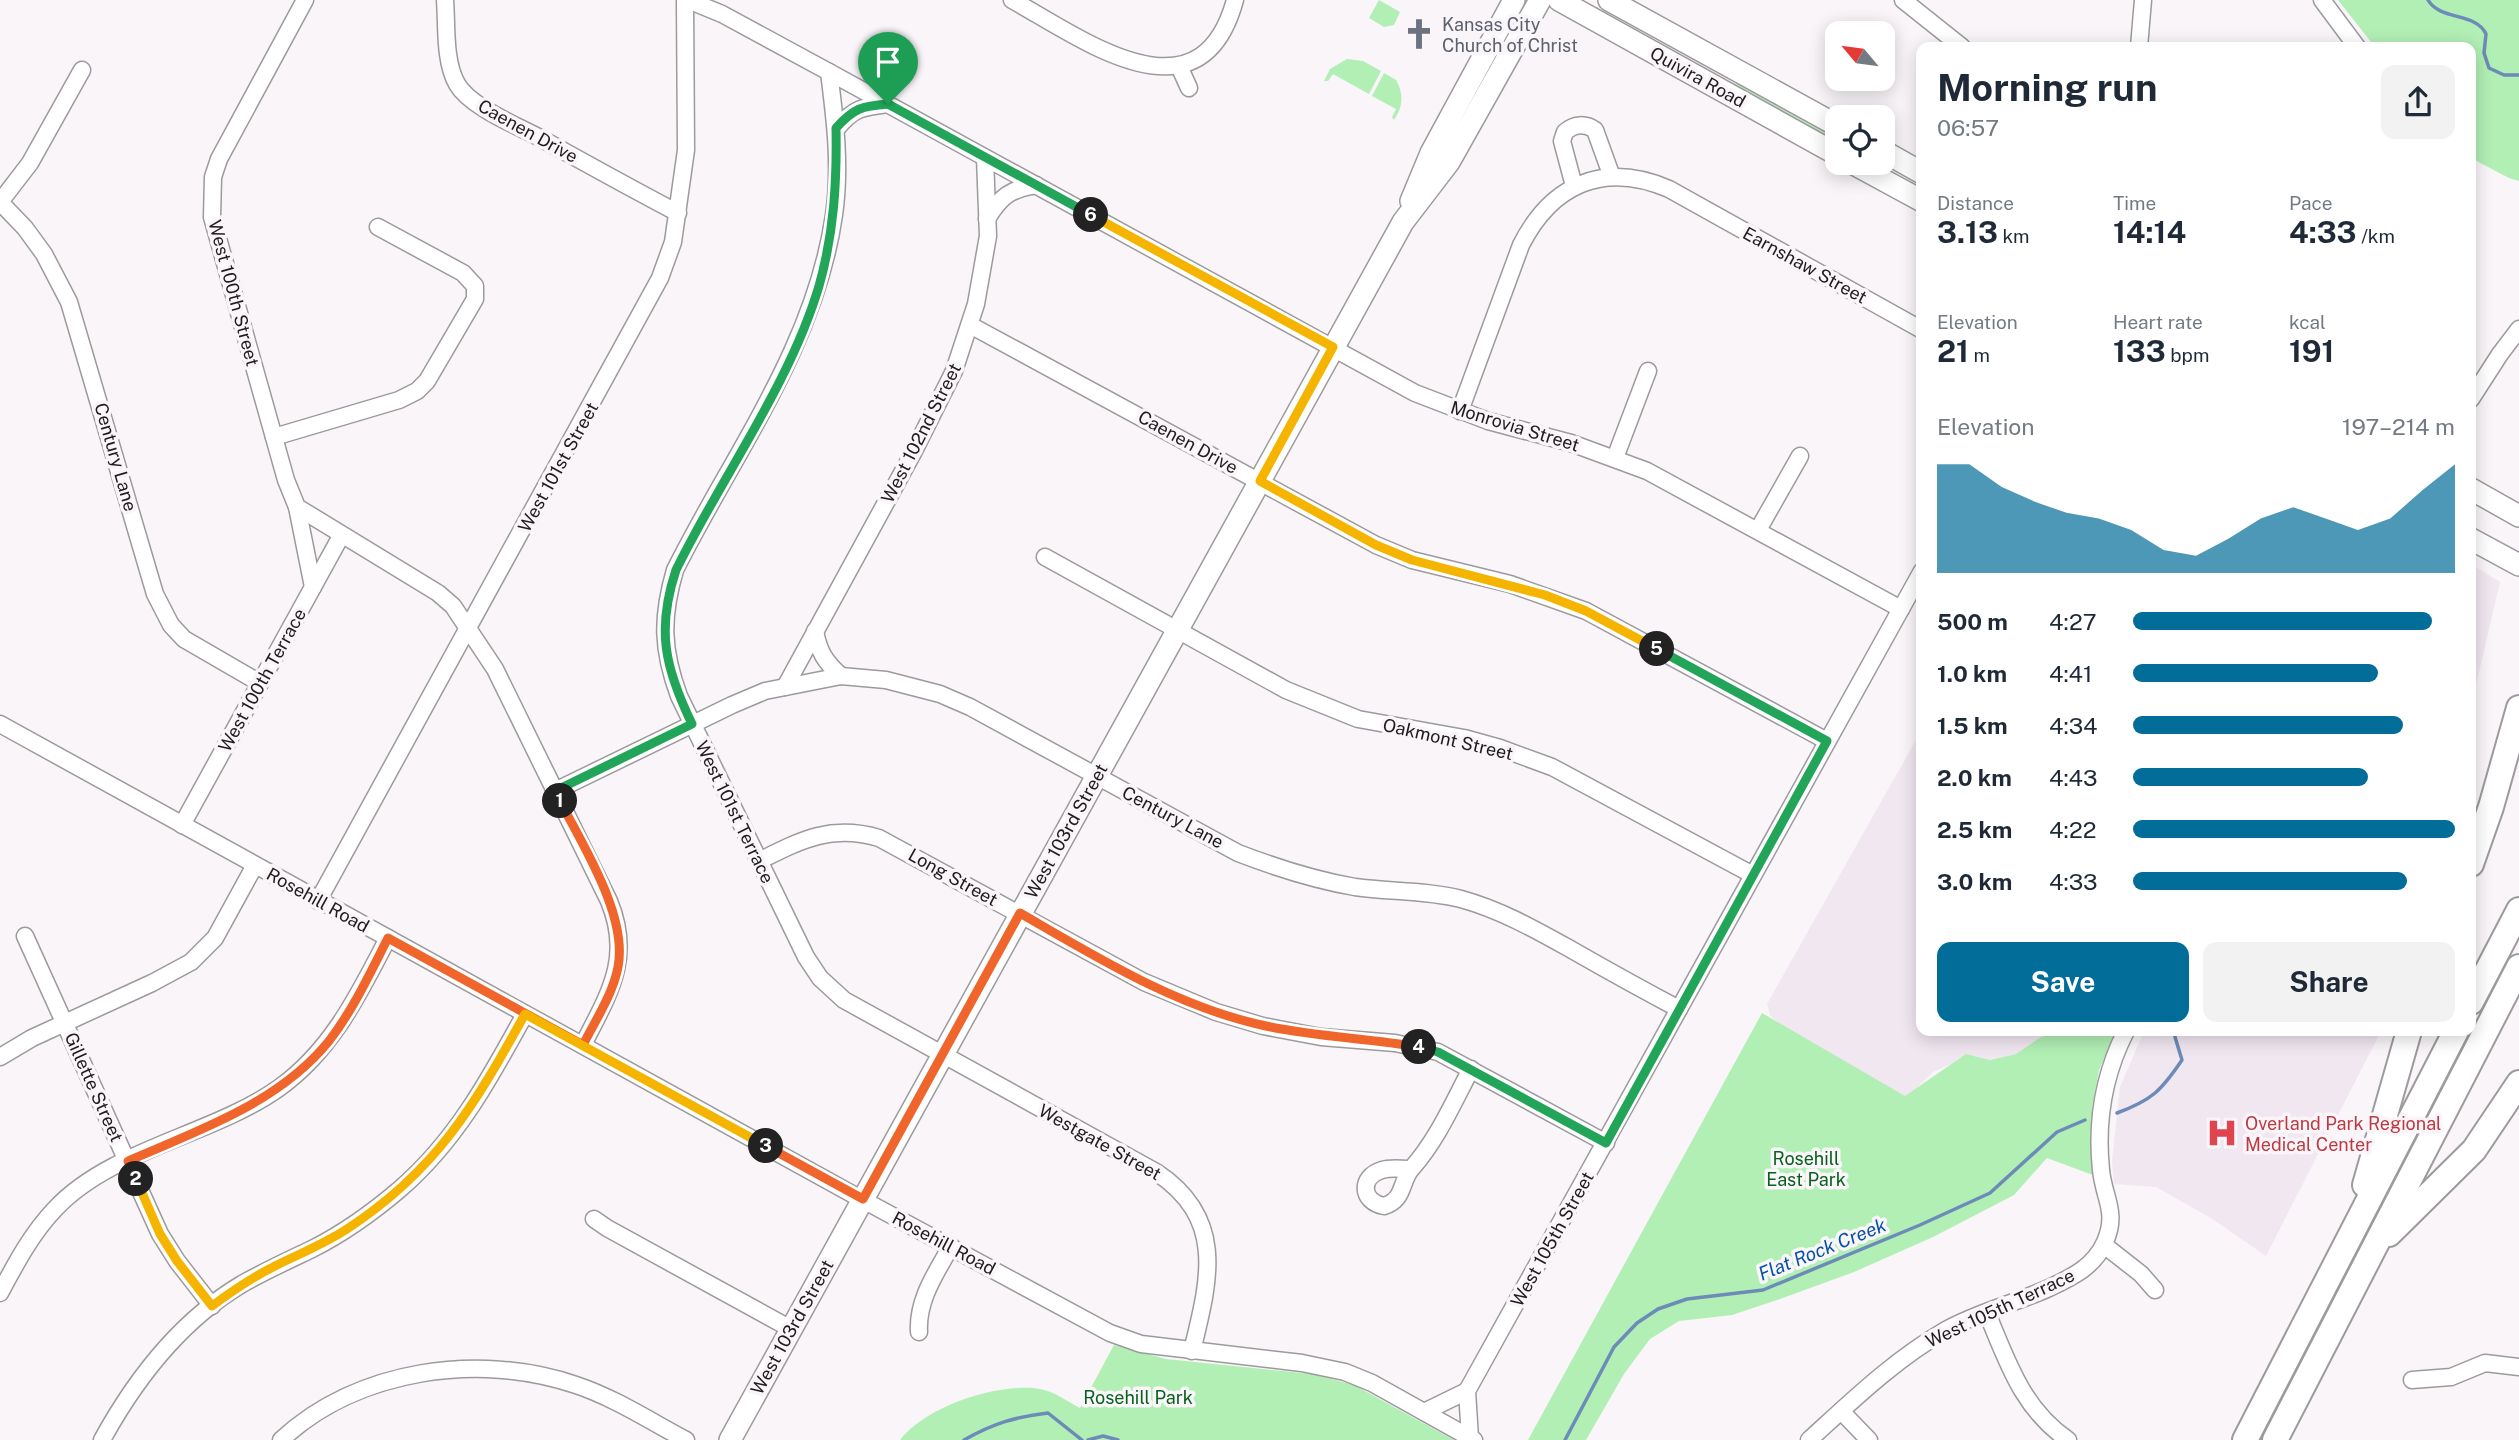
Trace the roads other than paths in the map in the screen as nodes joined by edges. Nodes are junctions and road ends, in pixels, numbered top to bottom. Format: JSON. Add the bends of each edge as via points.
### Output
{"nodes":[{"id":1,"x":305,"y":0,"type":"edge"},
{"id":2,"x":445,"y":0,"type":"edge"},
{"id":3,"x":686,"y":0,"type":"edge"},
{"id":4,"x":1012,"y":0,"type":"edge"},
{"id":5,"x":1235,"y":0,"type":"edge"},
{"id":6,"x":1514,"y":0,"type":"edge"},
{"id":7,"x":1540,"y":0,"type":"edge"},
{"id":8,"x":1559,"y":0,"type":"edge"},
{"id":9,"x":1609,"y":0,"type":"edge"},
{"id":10,"x":1903,"y":0,"type":"edge"},
{"id":11,"x":2143,"y":0,"type":"edge"},
{"id":12,"x":2322,"y":0,"type":"edge"},
{"id":13,"x":1956,"y":42,"type":"edge"},
{"id":14,"x":2139,"y":42,"type":"edge"},
{"id":15,"x":2353,"y":42,"type":"edge"},
{"id":16,"x":1179,"y":66,"type":"junction"},
{"id":17,"x":82,"y":70,"type":"dead end"},
{"id":18,"x":830,"y":72,"type":"junction"},
{"id":19,"x":1189,"y":88,"type":"dead end"},
{"id":20,"x":888,"y":104,"type":"junction"},
{"id":21,"x":1825,"y":119,"type":"edge"},
{"id":22,"x":836,"y":128,"type":"junction"},
{"id":23,"x":1825,"y":148,"type":"edge"},
{"id":24,"x":985,"y":158,"type":"junction"},
{"id":25,"x":1895,"y":158,"type":"edge"},
{"id":26,"x":1916,"y":170,"type":"edge"},
{"id":27,"x":1874,"y":175,"type":"edge"},
{"id":28,"x":1612,"y":177,"type":"junction"},
{"id":29,"x":1036,"y":185,"type":"junction"},
{"id":30,"x":1574,"y":187,"type":"junction"},
{"id":31,"x":1916,"y":198,"type":"edge"},
{"id":32,"x":0,"y":202,"type":"edge"},
{"id":33,"x":678,"y":214,"type":"junction"},
{"id":34,"x":988,"y":219,"type":"junction"},
{"id":35,"x":1403,"y":222,"type":"junction"},
{"id":36,"x":378,"y":227,"type":"dead end"},
{"id":37,"x":970,"y":325,"type":"junction"},
{"id":38,"x":1916,"y":327,"type":"edge"},
{"id":39,"x":2519,"y":329,"type":"edge"},
{"id":40,"x":1333,"y":347,"type":"junction"},
{"id":41,"x":1648,"y":371,"type":"dead end"},
{"id":42,"x":2476,"y":392,"type":"edge"},
{"id":43,"x":1460,"y":411,"type":"junction"},
{"id":44,"x":274,"y":437,"type":"junction"},
{"id":45,"x":1800,"y":456,"type":"dead end"},
{"id":46,"x":1615,"y":458,"type":"junction"},
{"id":47,"x":1260,"y":481,"type":"junction"},
{"id":48,"x":2476,"y":492,"type":"edge"},
{"id":49,"x":297,"y":508,"type":"junction"},
{"id":50,"x":2519,"y":516,"type":"edge"},
{"id":51,"x":1758,"y":530,"type":"junction"},
{"id":52,"x":341,"y":536,"type":"junction"},
{"id":53,"x":2476,"y":542,"type":"edge"},
{"id":54,"x":1045,"y":557,"type":"dead end"},
{"id":55,"x":2519,"y":565,"type":"edge"},
{"id":56,"x":1916,"y":582,"type":"edge"},
{"id":57,"x":313,"y":587,"type":"junction"},
{"id":58,"x":1901,"y":609,"type":"junction"},
{"id":59,"x":469,"y":628,"type":"junction"},
{"id":60,"x":816,"y":631,"type":"junction"},
{"id":61,"x":1176,"y":631,"type":"junction"},
{"id":62,"x":841,"y":677,"type":"junction"},
{"id":63,"x":260,"y":683,"type":"junction"},
{"id":64,"x":785,"y":687,"type":"junction"},
{"id":65,"x":2519,"y":708,"type":"edge"},
{"id":66,"x":0,"y":724,"type":"edge"},
{"id":67,"x":692,"y":724,"type":"junction"},
{"id":68,"x":1827,"y":741,"type":"junction"},
{"id":69,"x":1096,"y":776,"type":"junction"},
{"id":70,"x":555,"y":791,"type":"junction"},
{"id":71,"x":183,"y":825,"type":"junction"},
{"id":72,"x":2476,"y":849,"type":"edge"},
{"id":73,"x":760,"y":861,"type":"junction"},
{"id":74,"x":255,"y":866,"type":"junction"},
{"id":75,"x":1753,"y":875,"type":"junction"},
{"id":76,"x":318,"y":901,"type":"junction"},
{"id":77,"x":2519,"y":910,"type":"edge"},
{"id":78,"x":1020,"y":913,"type":"junction"},
{"id":79,"x":26,"y":936,"type":"dead end"},
{"id":80,"x":388,"y":938,"type":"junction"},
{"id":81,"x":2519,"y":967,"type":"edge"},
{"id":82,"x":2476,"y":992,"type":"edge"},
{"id":83,"x":1679,"y":1009,"type":"junction"},
{"id":84,"x":525,"y":1014,"type":"junction"},
{"id":85,"x":65,"y":1021,"type":"junction"},
{"id":86,"x":2124,"y":1036,"type":"edge"},
{"id":87,"x":2408,"y":1036,"type":"edge"},
{"id":88,"x":2453,"y":1036,"type":"edge"},
{"id":89,"x":583,"y":1045,"type":"junction"},
{"id":90,"x":943,"y":1055,"type":"junction"},
{"id":91,"x":0,"y":1057,"type":"edge"},
{"id":92,"x":1471,"y":1069,"type":"junction"},
{"id":93,"x":2519,"y":1083,"type":"edge"},
{"id":94,"x":1606,"y":1143,"type":"junction"},
{"id":95,"x":128,"y":1161,"type":"junction"},
{"id":96,"x":1410,"y":1169,"type":"dead end"},
{"id":97,"x":863,"y":1199,"type":"junction"},
{"id":98,"x":594,"y":1219,"type":"dead end"},
{"id":99,"x":2351,"y":1233,"type":"junction"},
{"id":100,"x":2104,"y":1245,"type":"junction"},
{"id":101,"x":951,"y":1246,"type":"junction"},
{"id":102,"x":2374,"y":1249,"type":"junction"},
{"id":103,"x":2155,"y":1290,"type":"dead end"},
{"id":104,"x":0,"y":1293,"type":"edge"},
{"id":105,"x":212,"y":1306,"type":"junction"},
{"id":106,"x":1987,"y":1313,"type":"junction"},
{"id":107,"x":792,"y":1329,"type":"junction"},
{"id":108,"x":919,"y":1332,"type":"dead end"},
{"id":109,"x":1192,"y":1351,"type":"junction"},
{"id":110,"x":2519,"y":1367,"type":"edge"},
{"id":111,"x":2412,"y":1380,"type":"dead end"},
{"id":112,"x":1467,"y":1391,"type":"junction"},
{"id":113,"x":1841,"y":1411,"type":"junction"},
{"id":114,"x":1424,"y":1412,"type":"junction"},
{"id":115,"x":1472,"y":1439,"type":"edge"},
{"id":116,"x":102,"y":1440,"type":"edge"},
{"id":117,"x":281,"y":1440,"type":"edge"},
{"id":118,"x":686,"y":1440,"type":"edge"},
{"id":119,"x":730,"y":1440,"type":"edge"},
{"id":120,"x":1810,"y":1440,"type":"edge"},
{"id":121,"x":1869,"y":1440,"type":"edge"},
{"id":122,"x":2068,"y":1440,"type":"edge"},
{"id":123,"x":2245,"y":1440,"type":"edge"},
{"id":124,"x":2275,"y":1440,"type":"edge"}],
"edges":[{"from":1,"to":44,"type":"street","name":"West 100th Street","via":[[213,177],[212,217]]},
{"from":2,"to":33,"type":"street","name":"Caenen Drive","via":[[451,67],[456,83],[471,100]]},
{"from":3,"to":18,"type":"street","name":"Monrovia Street","via":[[722,14]]},
{"from":3,"to":33,"type":"street","name":"West 101st Street","via":[[686,150]]},
{"from":4,"to":16,"type":"street","via":[[1128,61]]},
{"from":5,"to":16,"type":"street","via":[[1230,20],[1215,43]]},
{"from":6,"to":35,"type":"main road","name":"West 103rd Street","via":[[1431,153]]},
{"from":7,"to":35,"type":"main road","name":"West 103rd Street","via":[[1449,162]]},
{"from":8,"to":23,"type":"main road","name":"Quivira Road"},
{"from":9,"to":21,"type":"main road","name":"Quivira Road"},
{"from":10,"to":13,"type":"street"},
{"from":11,"to":14,"type":"street"},
{"from":12,"to":15,"type":"street"},
{"from":16,"to":19,"type":"street"},
{"from":17,"to":32,"type":"street","via":[[30,163]]},
{"from":18,"to":20,"type":"street","name":"Monrovia Street"},
{"from":18,"to":22,"type":"street","name":"West 101st Terrace"},
{"from":20,"to":22,"type":"street","via":[[850,112]]},
{"from":20,"to":24,"type":"street","name":"Monrovia Street"},
{"from":22,"to":67,"type":"street","name":"West 101st Terrace","via":[[834,214],[819,286],[785,370],[685,550],[669,590],[666,655]]},
{"from":24,"to":29,"type":"street","name":"Monrovia Street"},
{"from":24,"to":34,"type":"street","name":"West 102nd Street"},
{"from":25,"to":26,"type":"main road"},
{"from":27,"to":31,"type":"main road"},
{"from":28,"to":30,"type":"street"},
{"from":28,"to":30,"type":"street","via":[[1595,130],[1576,126],[1565,132],[1562,141]]},
{"from":28,"to":38,"type":"street","name":"Earnshaw Street","via":[[1656,184],[1689,200]]},
{"from":29,"to":34,"type":"street","via":[[1017,188],[997,202]]},
{"from":29,"to":40,"type":"street","name":"Monrovia Street"},
{"from":30,"to":43,"type":"street","via":[[1546,207],[1521,244]]},
{"from":32,"to":63,"type":"street","name":"Century Lane","via":[[44,254],[69,302],[155,594],[171,625],[194,646]]},
{"from":33,"to":59,"type":"street","name":"West 101st Street","via":[[673,242],[647,305]]},
{"from":34,"to":37,"type":"street","name":"West 102nd Street"},
{"from":35,"to":40,"type":"main road","name":"West 103rd Street"},
{"from":36,"to":44,"type":"street","via":[[463,273],[475,286],[475,299],[427,381],[416,391]]},
{"from":37,"to":47,"type":"street","name":"Caenen Drive"},
{"from":37,"to":60,"type":"street","name":"West 102nd Street","via":[[940,402]]},
{"from":39,"to":42,"type":"street"},
{"from":40,"to":43,"type":"street","name":"Monrovia Street","via":[[1415,393]]},
{"from":40,"to":47,"type":"main road","name":"West 103rd Street"},
{"from":41,"to":46,"type":"street"},
{"from":43,"to":46,"type":"street","name":"Monrovia Street"},
{"from":44,"to":49,"type":"street","name":"West 100th Street"},
{"from":45,"to":51,"type":"street"},
{"from":46,"to":51,"type":"street","name":"Monrovia Street","via":[[1671,482]]},
{"from":47,"to":61,"type":"main road","name":"West 103rd Street"},
{"from":47,"to":68,"type":"street","name":"Caenen Drive","via":[[1348,531],[1412,560],[1521,588],[1586,611]]},
{"from":48,"to":50,"type":"main road"},
{"from":49,"to":52,"type":"street"},
{"from":49,"to":57,"type":"street","name":"West 100th Street"},
{"from":51,"to":58,"type":"street","name":"Monrovia Street"},
{"from":52,"to":57,"type":"street","name":"West 100th Terrace"},
{"from":52,"to":59,"type":"street","via":[[438,593]]},
{"from":53,"to":55,"type":"main road"},
{"from":54,"to":61,"type":"street","name":"Oakmont Street"},
{"from":56,"to":58,"type":"street","name":"West 105th Street"},
{"from":57,"to":63,"type":"street","name":"West 100th Terrace"},
{"from":58,"to":68,"type":"street","name":"West 105th Street"},
{"from":59,"to":70,"type":"street","via":[[495,669]]},
{"from":59,"to":76,"type":"street","name":"West 101st Street"},
{"from":60,"to":62,"type":"street","via":[[819,652]]},
{"from":60,"to":64,"type":"street","name":"West 102nd Street"},
{"from":61,"to":69,"type":"main road","name":"West 103rd Street"},
{"from":61,"to":75,"type":"street","name":"Oakmont Street","via":[[1319,705],[1358,719],[1500,748],[1552,766]]},
{"from":62,"to":64,"type":"street","name":"Century Lane"},
{"from":62,"to":69,"type":"street","name":"Century Lane","via":[[886,680],[940,694]]},
{"from":63,"to":71,"type":"street","name":"West 100th Terrace"},
{"from":64,"to":67,"type":"street","name":"Century Lane","via":[[765,691]]},
{"from":65,"to":72,"type":"highway"},
{"from":66,"to":71,"type":"street","name":"Rosehill Road"},
{"from":67,"to":70,"type":"street","name":"Century Lane"},
{"from":67,"to":73,"type":"street","name":"West 101st Terrace"},
{"from":68,"to":75,"type":"street","name":"West 105th Street"},
{"from":69,"to":78,"type":"main road","name":"West 103rd Street"},
{"from":69,"to":83,"type":"street","name":"Century Lane","via":[[1238,853],[1278,869],[1317,880],[1423,892],[1490,908]]},
{"from":70,"to":89,"type":"street","via":[[609,901],[620,935],[614,982]]},
{"from":71,"to":74,"type":"street","name":"Rosehill Road"},
{"from":73,"to":78,"type":"street","name":"Long Street","via":[[825,833],[868,835]]},
{"from":73,"to":90,"type":"street","name":"West 101st Terrace","via":[[820,978],[844,1000]]},
{"from":74,"to":76,"type":"street","name":"Rosehill Road"},
{"from":74,"to":85,"type":"street","via":[[215,938],[191,962]]},
{"from":75,"to":83,"type":"street","name":"West 105th Street"},
{"from":76,"to":80,"type":"street","name":"Rosehill Road"},
{"from":77,"to":82,"type":"highway"},
{"from":78,"to":90,"type":"main road","name":"West 103rd Street"},
{"from":78,"to":92,"type":"street","name":"Long Street","via":[[1144,982],[1216,1012],[1321,1037],[1426,1048]]},
{"from":79,"to":85,"type":"street","name":"Gillette Street"},
{"from":80,"to":84,"type":"street","name":"Rosehill Road"},
{"from":80,"to":95,"type":"street","via":[[345,1018],[299,1071],[245,1108]]},
{"from":81,"to":102,"type":"highway"},
{"from":83,"to":94,"type":"street","name":"West 105th Street"},
{"from":84,"to":89,"type":"street","name":"Rosehill Road"},
{"from":84,"to":105,"type":"street","via":[[457,1128],[401,1188],[345,1231],[239,1286]]},
{"from":85,"to":91,"type":"street"},
{"from":85,"to":95,"type":"street","name":"Gillette Street"},
{"from":86,"to":100,"type":"street","via":[[2109,1071],[2101,1109],[2101,1172],[2112,1225]]},
{"from":87,"to":99,"type":"highway"},
{"from":88,"to":99,"type":"highway"},
{"from":89,"to":97,"type":"street","name":"Rosehill Road"},
{"from":90,"to":97,"type":"main road","name":"West 103rd Street"},
{"from":90,"to":109,"type":"street","name":"Westgate Street","via":[[1156,1172],[1187,1199],[1209,1250],[1208,1280]]},
{"from":92,"to":94,"type":"street","name":"Long Street"},
{"from":92,"to":96,"type":"street","via":[[1427,1149]]},
{"from":93,"to":102,"type":"highway","via":[[2474,1150]]},
{"from":94,"to":112,"type":"street","name":"West 105th Street"},
{"from":95,"to":104,"type":"street","via":[[94,1178],[57,1207],[36,1231]]},
{"from":95,"to":105,"type":"street","name":"Gillette Street","via":[[160,1234]]},
{"from":97,"to":101,"type":"street","name":"Rosehill Road"},
{"from":97,"to":107,"type":"main road","name":"West 103rd Street"},
{"from":98,"to":107,"type":"street"},
{"from":99,"to":123,"type":"highway"},
{"from":100,"to":103,"type":"street"},
{"from":100,"to":106,"type":"street","name":"West 105th Terrace","via":[[2094,1262],[2078,1272]]},
{"from":101,"to":108,"type":"street","via":[[921,1306]]},
{"from":101,"to":109,"type":"street","name":"Rosehill Road","via":[[1110,1333],[1141,1344]]},
{"from":102,"to":124,"type":"highway"},
{"from":105,"to":116,"type":"street","via":[[153,1361]]},
{"from":106,"to":113,"type":"street","name":"West 105th Terrace","via":[[1913,1350]]},
{"from":106,"to":122,"type":"street","via":[[2030,1404],[2048,1426]]},
{"from":107,"to":119,"type":"main road","name":"West 103rd Street"},
{"from":109,"to":114,"type":"street","name":"Rosehill Road","via":[[1332,1369],[1372,1383]]},
{"from":110,"to":111,"type":"street","via":[[2485,1363],[2451,1377]]},
{"from":112,"to":114,"type":"street"},
{"from":112,"to":115,"type":"street"},
{"from":113,"to":120,"type":"street","name":"West 105th Terrace"},
{"from":113,"to":121,"type":"street"},
{"from":114,"to":115,"type":"street","name":"Rosehill Road"},
{"from":117,"to":118,"type":"street","via":[[324,1408],[353,1394],[420,1374],[467,1369],[506,1370],[575,1385]]}]}
